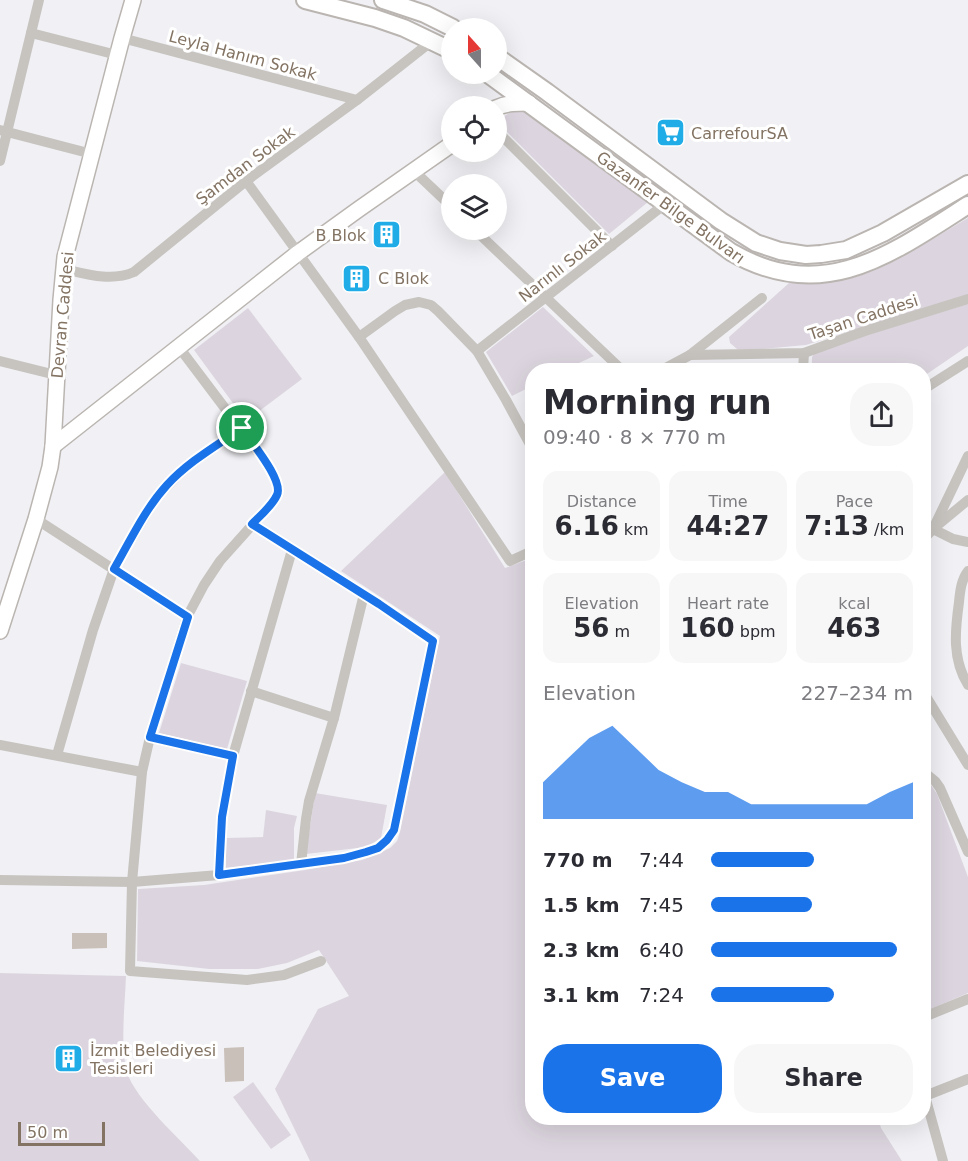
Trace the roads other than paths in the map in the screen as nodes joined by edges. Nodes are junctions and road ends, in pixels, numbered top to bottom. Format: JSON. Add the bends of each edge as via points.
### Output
{"nodes":[{"id":1,"x":39,"y":0,"type":"edge"},
{"id":2,"x":133,"y":0,"type":"edge"},
{"id":3,"x":305,"y":0,"type":"edge"},
{"id":4,"x":383,"y":0,"type":"edge"},
{"id":5,"x":441,"y":22,"type":"edge"},
{"id":6,"x":31,"y":33,"type":"junction"},
{"id":7,"x":122,"y":38,"type":"junction"},
{"id":8,"x":432,"y":41,"type":"junction"},
{"id":9,"x":441,"y":46,"type":"edge"},
{"id":10,"x":117,"y":55,"type":"junction"},
{"id":11,"x":507,"y":63,"type":"edge"},
{"id":12,"x":503,"y":84,"type":"edge"},
{"id":13,"x":357,"y":100,"type":"junction"},
{"id":14,"x":529,"y":103,"type":"junction"},
{"id":15,"x":507,"y":104,"type":"edge"},
{"id":16,"x":3,"y":131,"type":"edge"},
{"id":17,"x":507,"y":141,"type":"edge"},
{"id":18,"x":441,"y":152,"type":"edge"},
{"id":19,"x":92,"y":154,"type":"junction"},
{"id":20,"x":0,"y":161,"type":"edge"},
{"id":21,"x":414,"y":171,"type":"junction"},
{"id":22,"x":246,"y":181,"type":"junction"},
{"id":23,"x":968,"y":184,"type":"edge"},
{"id":24,"x":441,"y":197,"type":"edge"},
{"id":25,"x":665,"y":204,"type":"junction"},
{"id":26,"x":968,"y":205,"type":"edge"},
{"id":27,"x":485,"y":240,"type":"edge"},
{"id":28,"x":612,"y":246,"type":"junction"},
{"id":29,"x":298,"y":253,"type":"junction"},
{"id":30,"x":63,"y":269,"type":"junction"},
{"id":31,"x":545,"y":297,"type":"junction"},
{"id":32,"x":762,"y":298,"type":"dead end"},
{"id":33,"x":968,"y":299,"type":"edge"},
{"id":34,"x":359,"y":337,"type":"junction"},
{"id":35,"x":178,"y":346,"type":"junction"},
{"id":36,"x":477,"y":351,"type":"junction"},
{"id":37,"x":804,"y":353,"type":"junction"},
{"id":38,"x":690,"y":355,"type":"junction"},
{"id":39,"x":0,"y":361,"type":"edge"},
{"id":40,"x":968,"y":361,"type":"edge"},
{"id":41,"x":615,"y":363,"type":"edge"},
{"id":42,"x":675,"y":363,"type":"edge"},
{"id":43,"x":803,"y":363,"type":"edge"},
{"id":44,"x":56,"y":375,"type":"junction"},
{"id":45,"x":931,"y":385,"type":"edge"},
{"id":46,"x":242,"y":428,"type":"junction"},
{"id":47,"x":525,"y":436,"type":"edge"},
{"id":48,"x":53,"y":446,"type":"junction"},
{"id":49,"x":968,"y":456,"type":"edge"},
{"id":50,"x":968,"y":500,"type":"edge"},
{"id":51,"x":36,"y":519,"type":"junction"},
{"id":52,"x":252,"y":524,"type":"junction"},
{"id":53,"x":933,"y":529,"type":"junction"},
{"id":54,"x":968,"y":542,"type":"edge"},
{"id":55,"x":292,"y":550,"type":"junction"},
{"id":56,"x":525,"y":554,"type":"edge"},
{"id":57,"x":114,"y":569,"type":"junction"},
{"id":58,"x":968,"y":572,"type":"edge"},
{"id":59,"x":364,"y":594,"type":"junction"},
{"id":60,"x":188,"y":617,"type":"junction"},
{"id":61,"x":0,"y":631,"type":"edge"},
{"id":62,"x":968,"y":684,"type":"edge"},
{"id":63,"x":251,"y":691,"type":"junction"},
{"id":64,"x":931,"y":704,"type":"edge"},
{"id":65,"x":334,"y":718,"type":"junction"},
{"id":66,"x":150,"y":737,"type":"junction"},
{"id":67,"x":0,"y":745,"type":"edge"},
{"id":68,"x":57,"y":755,"type":"junction"},
{"id":69,"x":233,"y":756,"type":"junction"},
{"id":70,"x":968,"y":765,"type":"edge"},
{"id":71,"x":142,"y":772,"type":"junction"},
{"id":72,"x":931,"y":778,"type":"edge"},
{"id":73,"x":968,"y":852,"type":"edge"},
{"id":74,"x":301,"y":864,"type":"junction"},
{"id":75,"x":219,"y":875,"type":"junction"},
{"id":76,"x":0,"y":880,"type":"edge"},
{"id":77,"x":132,"y":882,"type":"junction"},
{"id":78,"x":321,"y":962,"type":"dead end"},
{"id":79,"x":968,"y":999,"type":"edge"},
{"id":80,"x":931,"y":1014,"type":"edge"},
{"id":81,"x":968,"y":1079,"type":"edge"},
{"id":82,"x":931,"y":1092,"type":"edge"},
{"id":83,"x":931,"y":1119,"type":"edge"},
{"id":84,"x":943,"y":1161,"type":"edge"}],
"edges":[{"from":1,"to":6,"type":"street"},
{"from":2,"to":7,"type":"main road","name":"Devran Caddesi"},
{"from":3,"to":8,"type":"main road","via":[[395,25]]},
{"from":4,"to":5,"type":"main road"},
{"from":6,"to":10,"type":"street"},
{"from":6,"to":16,"type":"street"},
{"from":7,"to":10,"type":"main road","name":"Devran Caddesi"},
{"from":7,"to":13,"type":"street","name":"Leyla Hanım Sokak"},
{"from":8,"to":9,"type":"main road"},
{"from":8,"to":13,"type":"street","name":"Şamdan Sokak"},
{"from":10,"to":19,"type":"main road","name":"Devran Caddesi"},
{"from":11,"to":23,"type":"main road","name":"Gazanfer Bilge Bulvarı","via":[[720,221],[756,243],[780,251],[821,254],[846,250]]},
{"from":12,"to":14,"type":"main road","name":"Gazanfer Bilge Bulvarı"},
{"from":13,"to":22,"type":"street","name":"Şamdan Sokak"},
{"from":14,"to":15,"type":"main road"},
{"from":14,"to":25,"type":"main road","name":"Gazanfer Bilge Bulvarı"},
{"from":16,"to":19,"type":"street"},
{"from":16,"to":20,"type":"street"},
{"from":17,"to":28,"type":"street"},
{"from":18,"to":21,"type":"main road"},
{"from":19,"to":30,"type":"main road","name":"Devran Caddesi"},
{"from":21,"to":24,"type":"street"},
{"from":21,"to":29,"type":"main road"},
{"from":22,"to":29,"type":"street"},
{"from":22,"to":30,"type":"street","name":"Şamdan Sokak","via":[[134,272],[116,277]]},
{"from":25,"to":26,"type":"main road","name":"Gazanfer Bilge Bulvarı","via":[[749,262],[781,273],[814,275],[849,270],[875,260]]},
{"from":25,"to":28,"type":"street","name":"Narınlı Sokak"},
{"from":27,"to":31,"type":"street"},
{"from":28,"to":31,"type":"street","name":"Narınlı Sokak"},
{"from":29,"to":34,"type":"street"},
{"from":29,"to":35,"type":"main road"},
{"from":30,"to":44,"type":"main road","name":"Devran Caddesi"},
{"from":31,"to":36,"type":"street","name":"Narınlı Sokak"},
{"from":31,"to":41,"type":"street"},
{"from":32,"to":38,"type":"street"},
{"from":33,"to":37,"type":"street","name":"Taşan Caddesi"},
{"from":34,"to":36,"type":"street","via":[[395,310],[419,302],[438,310]]},
{"from":34,"to":56,"type":"street","via":[[510,561]]},
{"from":35,"to":46,"type":"street"},
{"from":35,"to":48,"type":"main road"},
{"from":36,"to":47,"type":"street"},
{"from":37,"to":38,"type":"street","name":"Taşan Caddesi"},
{"from":37,"to":43,"type":"street"},
{"from":38,"to":42,"type":"street","name":"Taşan Caddesi"},
{"from":39,"to":44,"type":"street"},
{"from":40,"to":45,"type":"street"},
{"from":44,"to":48,"type":"main road","name":"Devran Caddesi"},
{"from":46,"to":52,"type":"street","via":[[278,490]]},
{"from":46,"to":57,"type":"street","via":[[166,485]]},
{"from":48,"to":51,"type":"main road","name":"Devran Caddesi"},
{"from":49,"to":53,"type":"street"},
{"from":50,"to":53,"type":"street"},
{"from":51,"to":57,"type":"street"},
{"from":51,"to":61,"type":"main road","name":"Devran Caddesi"},
{"from":52,"to":55,"type":"street"},
{"from":52,"to":60,"type":"street","via":[[220,561]]},
{"from":53,"to":54,"type":"street"},
{"from":55,"to":59,"type":"street"},
{"from":55,"to":63,"type":"street"},
{"from":57,"to":60,"type":"street"},
{"from":57,"to":68,"type":"street"},
{"from":58,"to":62,"type":"street","via":[[963,579],[955,638],[958,662]]},
{"from":59,"to":65,"type":"street"},
{"from":59,"to":74,"type":"street","via":[[433,641],[394,830],[378,848]]},
{"from":60,"to":66,"type":"street"},
{"from":63,"to":65,"type":"street"},
{"from":63,"to":69,"type":"street"},
{"from":64,"to":70,"type":"street"},
{"from":65,"to":74,"type":"street","via":[[309,801]]},
{"from":66,"to":69,"type":"street"},
{"from":66,"to":71,"type":"street"},
{"from":67,"to":68,"type":"street"},
{"from":68,"to":71,"type":"street"},
{"from":69,"to":75,"type":"street","via":[[222,817]]},
{"from":71,"to":77,"type":"street"},
{"from":72,"to":73,"type":"street","via":[[940,788]]},
{"from":74,"to":75,"type":"street"},
{"from":75,"to":77,"type":"street"},
{"from":76,"to":77,"type":"street"},
{"from":77,"to":78,"type":"street","via":[[130,971],[247,980],[285,975]]},
{"from":79,"to":80,"type":"street"},
{"from":81,"to":82,"type":"street"},
{"from":83,"to":84,"type":"street"}]}
